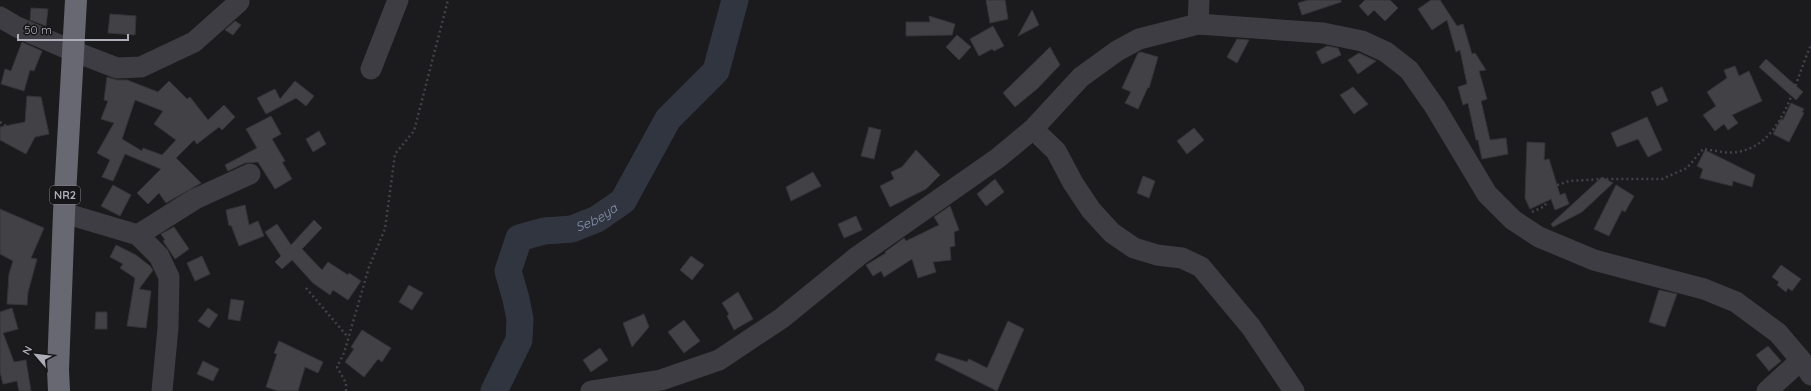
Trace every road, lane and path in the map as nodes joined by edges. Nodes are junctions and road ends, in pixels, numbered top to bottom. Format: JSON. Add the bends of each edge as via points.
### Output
{"nodes":[{"id":1,"x":76,"y":0,"type":"edge"},
{"id":2,"x":398,"y":0,"type":"edge"},
{"id":3,"x":448,"y":0,"type":"edge"},
{"id":4,"x":1199,"y":0,"type":"edge"},
{"id":5,"x":239,"y":2,"type":"dead end"},
{"id":6,"x":0,"y":17,"type":"edge"},
{"id":7,"x":1198,"y":24,"type":"junction"},
{"id":8,"x":1811,"y":45,"type":"edge"},
{"id":9,"x":73,"y":51,"type":"junction"},
{"id":10,"x":372,"y":69,"type":"dead end"},
{"id":11,"x":0,"y":122,"type":"edge"},
{"id":12,"x":10,"y":129,"type":"dead end"},
{"id":13,"x":1033,"y":129,"type":"junction"},
{"id":14,"x":250,"y":174,"type":"dead end"},
{"id":15,"x":64,"y":213,"type":"junction"},
{"id":16,"x":1513,"y":220,"type":"junction"},
{"id":17,"x":138,"y":235,"type":"junction"},
{"id":18,"x":306,"y":288,"type":"dead end"},
{"id":19,"x":348,"y":336,"type":"junction"},
{"id":20,"x":1806,"y":367,"type":"edge"},
{"id":21,"x":59,"y":391,"type":"edge"},
{"id":22,"x":162,"y":391,"type":"edge"},
{"id":23,"x":346,"y":391,"type":"edge"},
{"id":24,"x":591,"y":391,"type":"edge"},
{"id":25,"x":1294,"y":391,"type":"edge"},
{"id":26,"x":1767,"y":391,"type":"edge"}],
"edges":[{"from":1,"to":9,"type":"highway","number":"NR2"},
{"from":2,"to":10,"type":"street"},
{"from":3,"to":19,"type":"path","via":[[414,131],[395,154],[385,229],[369,267]]},
{"from":4,"to":7,"type":"street"},
{"from":5,"to":9,"type":"street","via":[[194,42],[141,66],[117,68]]},
{"from":6,"to":9,"type":"street"},
{"from":7,"to":13,"type":"street","via":[[1140,39],[1118,51],[1081,77]]},
{"from":7,"to":16,"type":"street","via":[[1323,33],[1362,41],[1386,52],[1409,70],[1487,194]]},
{"from":8,"to":16,"type":"path","via":[[1784,111],[1769,136],[1756,147],[1736,152],[1703,149],[1687,168],[1662,179],[1569,181],[1552,187],[1545,206]]},
{"from":9,"to":15,"type":"highway","number":"NR2"},
{"from":11,"to":12,"type":"path"},
{"from":13,"to":24,"type":"street","via":[[998,158],[858,256],[782,318],[719,360],[661,380]]},
{"from":13,"to":25,"type":"street","via":[[1056,150],[1073,183],[1091,210],[1112,234],[1134,248],[1156,255],[1182,258],[1201,267],[1251,326]]},
{"from":14,"to":17,"type":"street","via":[[195,199]]},
{"from":15,"to":17,"type":"street"},
{"from":15,"to":21,"type":"highway","number":"NR2"},
{"from":16,"to":20,"type":"street","via":[[1539,237],[1594,260],[1704,289],[1736,302],[1778,333]]},
{"from":17,"to":22,"type":"street","via":[[159,256],[169,277],[168,328]]},
{"from":18,"to":19,"type":"path"},
{"from":19,"to":23,"type":"path","via":[[337,367],[346,383]]},
{"from":20,"to":26,"type":"street"}]}
